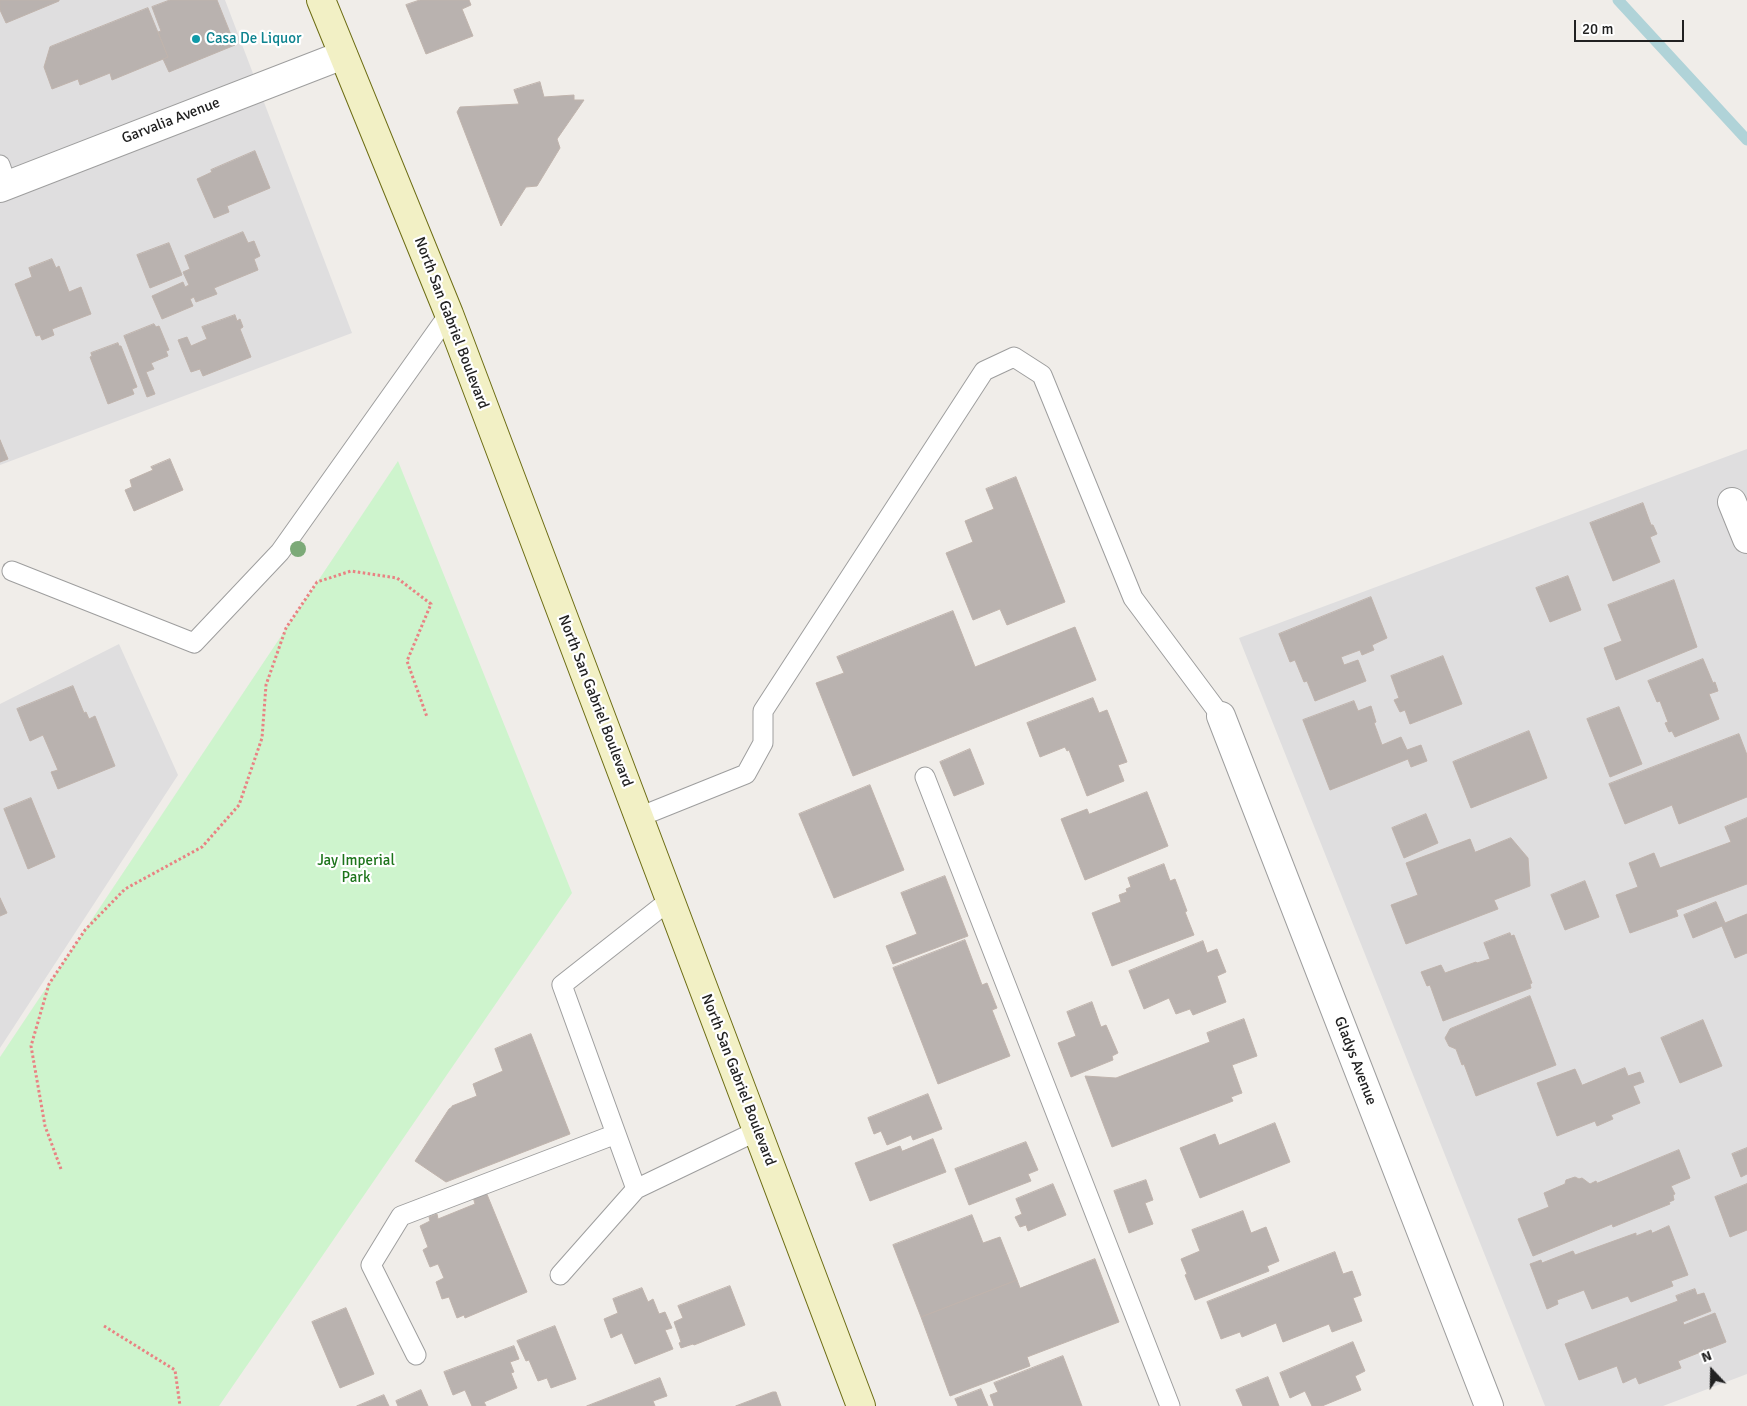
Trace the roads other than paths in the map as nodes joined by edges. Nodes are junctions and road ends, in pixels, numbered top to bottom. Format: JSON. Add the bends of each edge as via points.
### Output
{"nodes":[{"id":1,"x":321,"y":0,"type":"edge"},
{"id":2,"x":343,"y":55,"type":"junction"},
{"id":3,"x":2,"y":179,"type":"edge"},
{"id":4,"x":449,"y":314,"type":"junction"},
{"id":5,"x":1732,"y":502,"type":"dead end"},
{"id":6,"x":1747,"y":539,"type":"edge"},
{"id":7,"x":12,"y":571,"type":"dead end"},
{"id":8,"x":1221,"y":716,"type":"joint"},
{"id":9,"x":925,"y":776,"type":"dead end"},
{"id":10,"x":639,"y":817,"type":"junction"},
{"id":11,"x":670,"y":900,"type":"junction"},
{"id":12,"x":757,"y":1131,"type":"junction"},
{"id":13,"x":616,"y":1134,"type":"junction"},
{"id":14,"x":636,"y":1189,"type":"junction"},
{"id":15,"x":560,"y":1275,"type":"dead end"},
{"id":16,"x":416,"y":1356,"type":"dead end"},
{"id":17,"x":861,"y":1406,"type":"edge"},
{"id":18,"x":1170,"y":1406,"type":"edge"},
{"id":19,"x":1489,"y":1406,"type":"edge"}],
"edges":[{"from":1,"to":2,"type":"main road","name":"North San Gabriel Boulevard"},
{"from":2,"to":3,"type":"street","name":"Garvalia Avenue"},
{"from":2,"to":4,"type":"main road","name":"North San Gabriel Boulevard"},
{"from":4,"to":7,"type":"lane","via":[[280,552],[194,643]]},
{"from":4,"to":10,"type":"main road","name":"North San Gabriel Boulevard"},
{"from":5,"to":6,"type":"street"},
{"from":8,"to":10,"type":"lane","via":[[1133,598],[1042,375],[1014,357],[984,371],[763,711],[763,743],[746,774]]},
{"from":8,"to":19,"type":"street","name":"Gladys Avenue"},
{"from":9,"to":18,"type":"lane"},
{"from":10,"to":11,"type":"main road","name":"North San Gabriel Boulevard"},
{"from":11,"to":12,"type":"main road","name":"North San Gabriel Boulevard"},
{"from":11,"to":13,"type":"lane","via":[[562,985]]},
{"from":12,"to":14,"type":"lane"},
{"from":12,"to":17,"type":"main road","name":"North San Gabriel Boulevard"},
{"from":13,"to":14,"type":"lane"},
{"from":13,"to":16,"type":"lane","via":[[401,1216],[371,1265]]},
{"from":14,"to":15,"type":"lane"}]}
